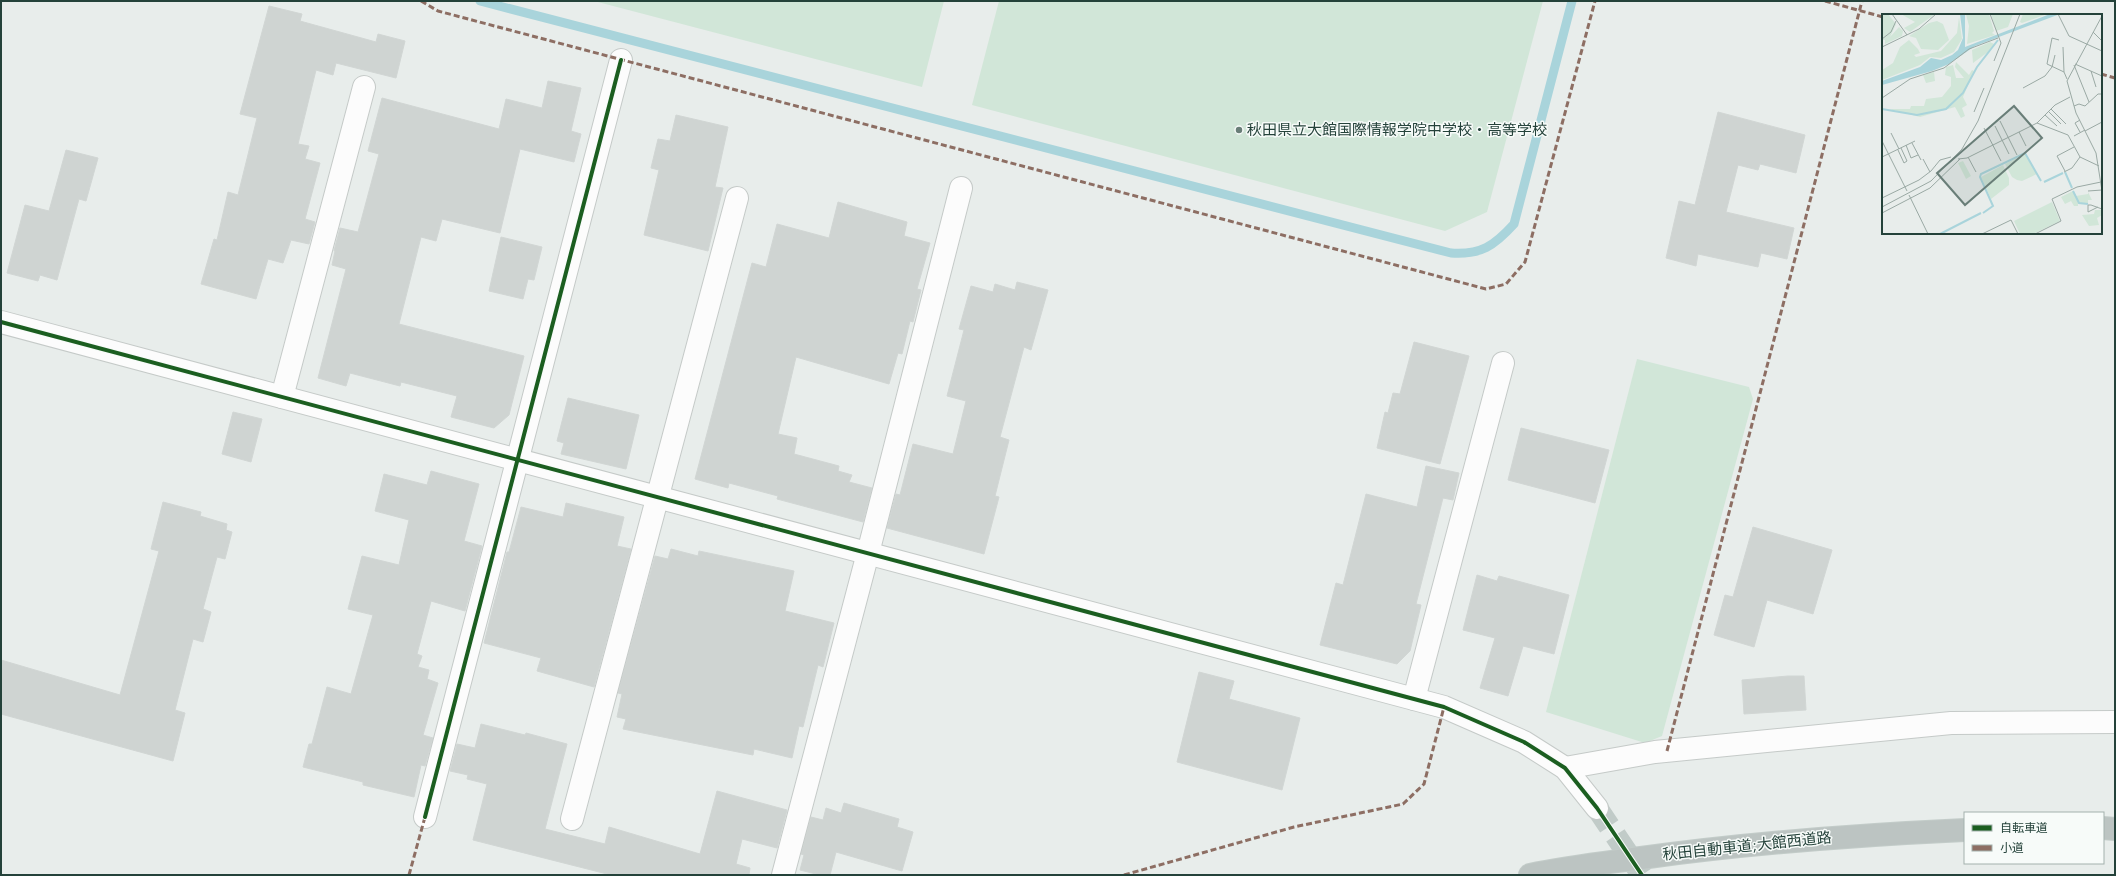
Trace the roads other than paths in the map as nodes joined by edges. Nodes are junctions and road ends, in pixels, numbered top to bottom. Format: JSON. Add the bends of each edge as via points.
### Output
{"nodes":[{"id":1,"x":622,"y":60,"type":"dead end"},
{"id":2,"x":364,"y":87,"type":"dead end"},
{"id":3,"x":961,"y":188,"type":"dead end"},
{"id":4,"x":737,"y":198,"type":"dead end"},
{"id":5,"x":1,"y":322,"type":"edge"},
{"id":6,"x":1503,"y":363,"type":"dead end"},
{"id":7,"x":282,"y":397,"type":"junction"},
{"id":8,"x":518,"y":459,"type":"junction"},
{"id":9,"x":657,"y":497,"type":"junction"},
{"id":10,"x":868,"y":553,"type":"junction"},
{"id":11,"x":1414,"y":699,"type":"junction"},
{"id":12,"x":2115,"y":722,"type":"edge"},
{"id":13,"x":1565,"y":768,"type":"junction"},
{"id":14,"x":1597,"y":808,"type":"tunnel mouth"},
{"id":15,"x":425,"y":817,"type":"dead end"},
{"id":16,"x":572,"y":819,"type":"dead end"},
{"id":17,"x":2104,"y":828,"type":"edge"},
{"id":18,"x":2115,"y":829,"type":"edge"},
{"id":19,"x":1964,"y":830,"type":"edge"},
{"id":20,"x":783,"y":875,"type":"edge"},
{"id":21,"x":1530,"y":875,"type":"edge"}],
"edges":[{"from":1,"to":8,"type":"street"},
{"from":2,"to":7,"type":"street"},
{"from":3,"to":10,"type":"street"},
{"from":4,"to":9,"type":"street"},
{"from":5,"to":7,"type":"street"},
{"from":6,"to":11,"type":"street"},
{"from":7,"to":8,"type":"street"},
{"from":8,"to":9,"type":"street"},
{"from":8,"to":15,"type":"street"},
{"from":9,"to":10,"type":"street"},
{"from":9,"to":16,"type":"street"},
{"from":10,"to":11,"type":"street"},
{"from":10,"to":20,"type":"street"},
{"from":11,"to":13,"type":"street","via":[[1444,707],[1524,742]]},
{"from":12,"to":13,"type":"street","via":[[1951,723],[1655,752]]},
{"from":13,"to":14,"type":"street"},
{"from":17,"to":18,"type":"highway"},
{"from":19,"to":21,"type":"highway","name":"秋田自動車道;大館西道路","via":[[1858,835],[1702,850]]}]}
